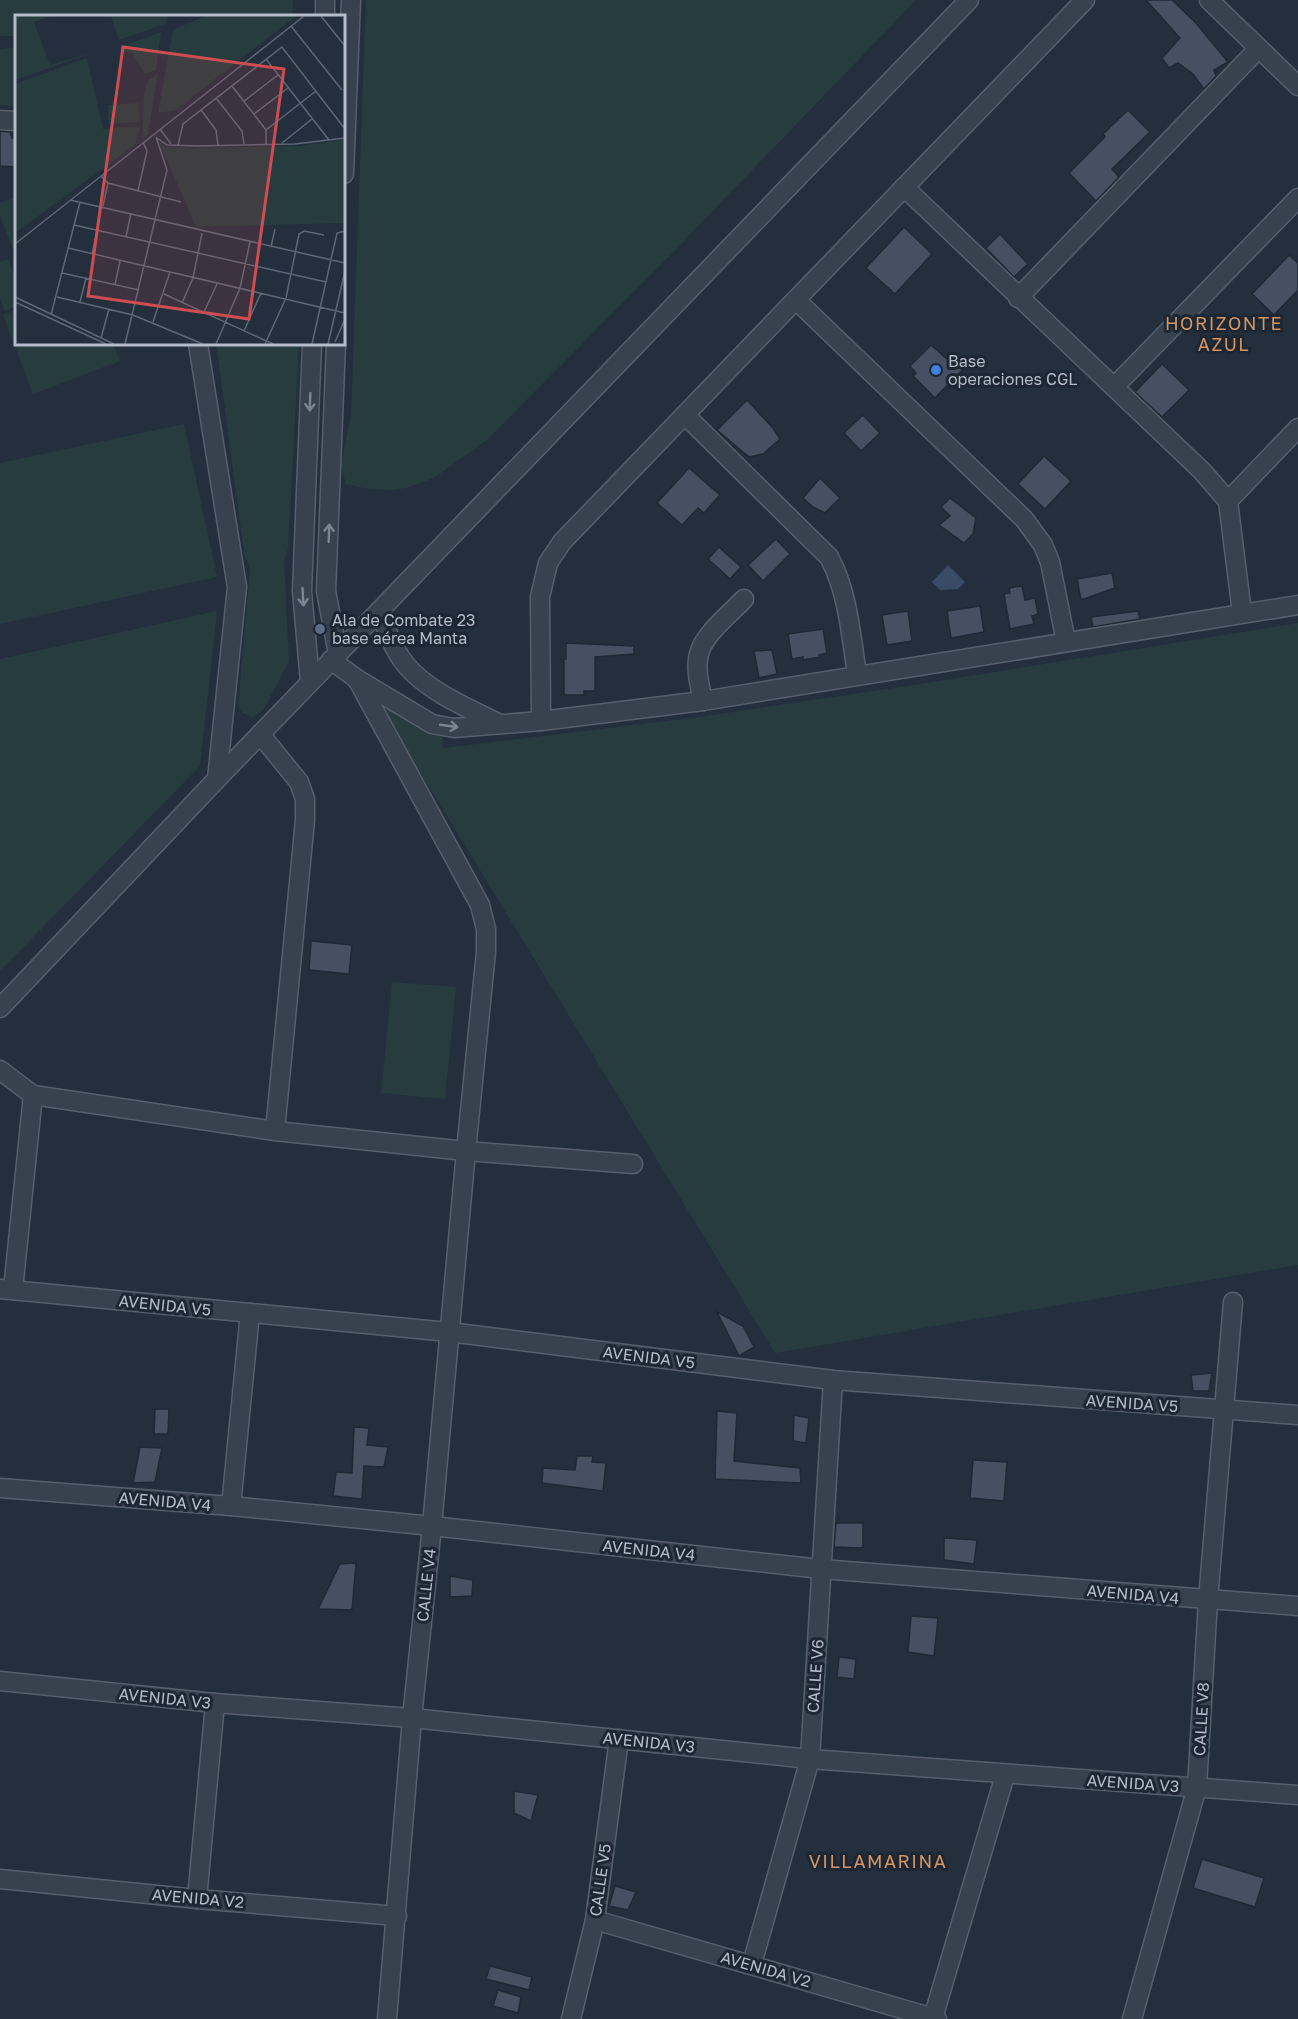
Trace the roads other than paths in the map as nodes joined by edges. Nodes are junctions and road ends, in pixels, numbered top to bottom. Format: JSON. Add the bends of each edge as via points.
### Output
{"nodes":[{"id":1,"x":351,"y":0,"type":"edge"},
{"id":2,"x":969,"y":0,"type":"edge"},
{"id":3,"x":1085,"y":0,"type":"edge"},
{"id":4,"x":1209,"y":0,"type":"edge"},
{"id":5,"x":1258,"y":49,"type":"junction"},
{"id":6,"x":1298,"y":86,"type":"edge"},
{"id":7,"x":0,"y":120,"type":"edge"},
{"id":8,"x":15,"y":121,"type":"edge"},
{"id":9,"x":345,"y":149,"type":"edge"},
{"id":10,"x":904,"y":188,"type":"junction"},
{"id":11,"x":1298,"y":198,"type":"edge"},
{"id":12,"x":1018,"y":298,"type":"junction"},
{"id":13,"x":796,"y":300,"type":"junction"},
{"id":14,"x":198,"y":345,"type":"edge"},
{"id":15,"x":312,"y":345,"type":"edge"},
{"id":16,"x":336,"y":345,"type":"edge"},
{"id":17,"x":1114,"y":387,"type":"junction"},
{"id":18,"x":686,"y":416,"type":"junction"},
{"id":19,"x":1298,"y":428,"type":"edge"},
{"id":20,"x":1228,"y":501,"type":"junction"},
{"id":21,"x":744,"y":599,"type":"dead end"},
{"id":22,"x":1298,"y":605,"type":"edge"},
{"id":23,"x":380,"y":610,"type":"junction"},
{"id":24,"x":1242,"y":614,"type":"junction"},
{"id":25,"x":1066,"y":642,"type":"junction"},
{"id":26,"x":335,"y":657,"type":"junction"},
{"id":27,"x":857,"y":675,"type":"junction"},
{"id":28,"x":357,"y":679,"type":"junction"},
{"id":29,"x":310,"y":682,"type":"junction"},
{"id":30,"x":702,"y":701,"type":"junction"},
{"id":31,"x":541,"y":721,"type":"junction"},
{"id":32,"x":501,"y":725,"type":"junction"},
{"id":33,"x":260,"y":734,"type":"junction"},
{"id":34,"x":217,"y":779,"type":"junction"},
{"id":35,"x":0,"y":1008,"type":"edge"},
{"id":36,"x":0,"y":1070,"type":"edge"},
{"id":37,"x":33,"y":1095,"type":"junction"},
{"id":38,"x":274,"y":1131,"type":"junction"},
{"id":39,"x":466,"y":1151,"type":"junction"},
{"id":40,"x":633,"y":1164,"type":"dead end"},
{"id":41,"x":7,"y":1289,"type":"edge"},
{"id":42,"x":1233,"y":1302,"type":"dead end"},
{"id":43,"x":250,"y":1313,"type":"junction"},
{"id":44,"x":449,"y":1332,"type":"junction"},
{"id":45,"x":833,"y":1380,"type":"junction"},
{"id":46,"x":1225,"y":1410,"type":"junction"},
{"id":47,"x":1298,"y":1415,"type":"edge"},
{"id":48,"x":0,"y":1488,"type":"edge"},
{"id":49,"x":231,"y":1506,"type":"junction"},
{"id":50,"x":432,"y":1526,"type":"junction"},
{"id":51,"x":821,"y":1569,"type":"junction"},
{"id":52,"x":1208,"y":1600,"type":"junction"},
{"id":53,"x":1298,"y":1606,"type":"edge"},
{"id":54,"x":0,"y":1681,"type":"edge"},
{"id":55,"x":215,"y":1703,"type":"junction"},
{"id":56,"x":412,"y":1718,"type":"junction"},
{"id":57,"x":619,"y":1739,"type":"junction"},
{"id":58,"x":810,"y":1759,"type":"junction"},
{"id":59,"x":1005,"y":1775,"type":"junction"},
{"id":60,"x":1197,"y":1787,"type":"junction"},
{"id":61,"x":1298,"y":1795,"type":"edge"},
{"id":62,"x":0,"y":1879,"type":"edge"},
{"id":63,"x":197,"y":1899,"type":"junction"},
{"id":64,"x":397,"y":1916,"type":"junction"},
{"id":65,"x":595,"y":1920,"type":"junction"},
{"id":66,"x":752,"y":1964,"type":"junction"},
{"id":67,"x":935,"y":2018,"type":"edge"},
{"id":68,"x":387,"y":2019,"type":"edge"},
{"id":69,"x":571,"y":2019,"type":"edge"},
{"id":70,"x":1132,"y":2019,"type":"edge"}],
"edges":[{"from":1,"to":9,"type":"street"},
{"from":2,"to":23,"type":"street"},
{"from":3,"to":10,"type":"street"},
{"from":4,"to":5,"type":"street"},
{"from":5,"to":6,"type":"street"},
{"from":5,"to":12,"type":"street"},
{"from":7,"to":8,"type":"street"},
{"from":10,"to":12,"type":"street"},
{"from":10,"to":13,"type":"street"},
{"from":11,"to":17,"type":"street"},
{"from":12,"to":17,"type":"street"},
{"from":13,"to":18,"type":"street"},
{"from":13,"to":25,"type":"street","via":[[1035,532],[1050,562]]},
{"from":14,"to":34,"type":"street","via":[[237,587]]},
{"from":15,"to":29,"type":"street","one_way":true,"via":[[302,591]]},
{"from":26,"to":16,"type":"street","one_way":true,"via":[[326,591]]},
{"from":17,"to":20,"type":"street"},
{"from":18,"to":27,"type":"street","via":[[829,557],[843,594]]},
{"from":18,"to":31,"type":"street","via":[[562,542],[548,563],[540,597]]},
{"from":19,"to":20,"type":"street"},
{"from":20,"to":24,"type":"street"},
{"from":21,"to":30,"type":"street","via":[[703,643],[697,671]]},
{"from":22,"to":24,"type":"street"},
{"from":23,"to":26,"type":"street"},
{"from":23,"to":32,"type":"street","via":[[389,637],[406,665],[438,690]]},
{"from":24,"to":25,"type":"street"},
{"from":25,"to":27,"type":"street"},
{"from":26,"to":28,"type":"street"},
{"from":26,"to":29,"type":"street"},
{"from":27,"to":30,"type":"street"},
{"from":28,"to":32,"type":"street","one_way":true,"via":[[432,724],[454,728]]},
{"from":28,"to":39,"type":"street","name":"CALLE V4","via":[[480,905],[486,929]]},
{"from":29,"to":33,"type":"street"},
{"from":30,"to":31,"type":"street"},
{"from":31,"to":32,"type":"street"},
{"from":33,"to":34,"type":"street"},
{"from":33,"to":38,"type":"street","via":[[299,782],[305,799]]},
{"from":34,"to":35,"type":"street"},
{"from":36,"to":37,"type":"street"},
{"from":37,"to":38,"type":"street"},
{"from":37,"to":41,"type":"street"},
{"from":38,"to":39,"type":"street"},
{"from":39,"to":40,"type":"street"},
{"from":39,"to":44,"type":"street","name":"CALLE V4"},
{"from":41,"to":43,"type":"street","name":"AVENIDA V5"},
{"from":42,"to":46,"type":"street","name":"CALLE V8"},
{"from":43,"to":44,"type":"street","name":"AVENIDA V5"},
{"from":43,"to":49,"type":"street"},
{"from":44,"to":45,"type":"street","name":"AVENIDA V5"},
{"from":44,"to":50,"type":"street","name":"CALLE V4"},
{"from":45,"to":46,"type":"street","name":"AVENIDA V5"},
{"from":45,"to":51,"type":"street","name":"CALLE V6"},
{"from":46,"to":47,"type":"street","name":"AVENIDA V5"},
{"from":46,"to":52,"type":"street","name":"CALLE V8"},
{"from":48,"to":49,"type":"street","name":"AVENIDA V4"},
{"from":49,"to":50,"type":"street","name":"AVENIDA V4"},
{"from":50,"to":51,"type":"street","name":"AVENIDA V4"},
{"from":50,"to":56,"type":"street","name":"CALLE V4"},
{"from":51,"to":52,"type":"street","name":"AVENIDA V4"},
{"from":51,"to":58,"type":"street","name":"CALLE V6"},
{"from":52,"to":53,"type":"street","name":"AVENIDA V4"},
{"from":52,"to":60,"type":"street","name":"CALLE V8"},
{"from":54,"to":55,"type":"street","name":"AVENIDA V3"},
{"from":55,"to":56,"type":"street","name":"AVENIDA V3"},
{"from":55,"to":63,"type":"street"},
{"from":56,"to":57,"type":"street","name":"AVENIDA V3"},
{"from":56,"to":64,"type":"street","name":"CALLE V4"},
{"from":57,"to":58,"type":"street","name":"AVENIDA V3"},
{"from":57,"to":65,"type":"street","name":"CALLE V5"},
{"from":58,"to":59,"type":"street","name":"AVENIDA V3"},
{"from":58,"to":66,"type":"street","name":"CALLE V6"},
{"from":59,"to":60,"type":"street","name":"AVENIDA V3"},
{"from":59,"to":67,"type":"street"},
{"from":60,"to":61,"type":"street","name":"AVENIDA V3"},
{"from":60,"to":70,"type":"street","name":"CALLE V8"},
{"from":62,"to":63,"type":"street","name":"AVENIDA V2"},
{"from":63,"to":64,"type":"street","name":"AVENIDA V2"},
{"from":64,"to":68,"type":"street","name":"CALLE V4"},
{"from":65,"to":66,"type":"street","name":"AVENIDA V2"},
{"from":65,"to":69,"type":"street","name":"CALLE V5"},
{"from":66,"to":67,"type":"street","name":"AVENIDA V2"}]}
